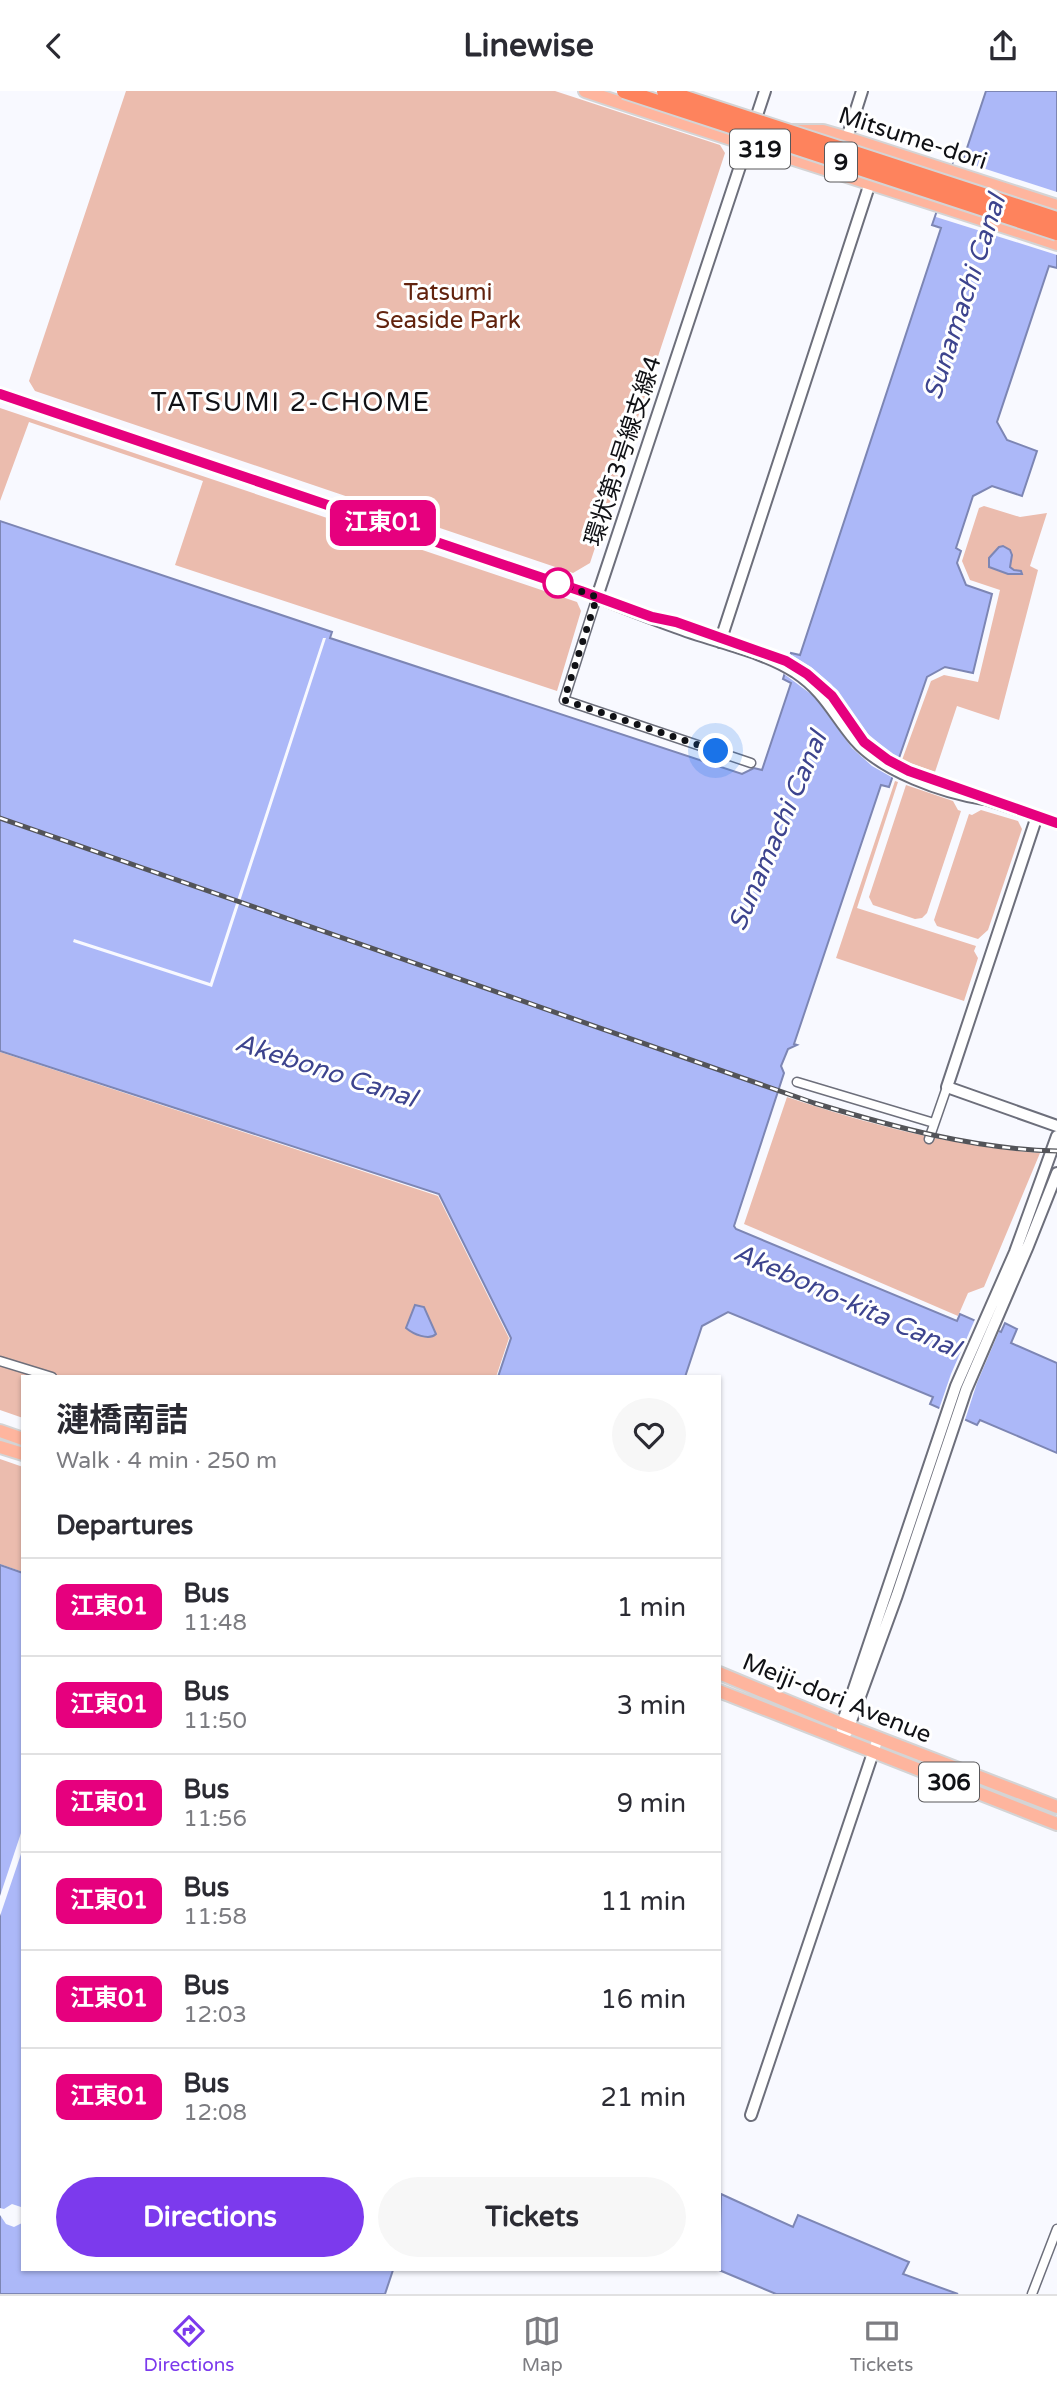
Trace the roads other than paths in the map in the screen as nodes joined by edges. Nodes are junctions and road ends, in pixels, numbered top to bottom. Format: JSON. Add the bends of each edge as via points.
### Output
{"nodes":[{"id":1,"x":585,"y":91,"type":"edge"},
{"id":2,"x":624,"y":91,"type":"edge"},
{"id":3,"x":634,"y":91,"type":"edge"},
{"id":4,"x":664,"y":91,"type":"edge"},
{"id":5,"x":675,"y":91,"type":"edge"},
{"id":6,"x":765,"y":91,"type":"edge"},
{"id":7,"x":862,"y":91,"type":"edge"},
{"id":8,"x":754,"y":124,"type":"junction"},
{"id":9,"x":847,"y":138,"type":"junction"},
{"id":10,"x":747,"y":145,"type":"junction"},
{"id":11,"x":870,"y":183,"type":"junction"},
{"id":12,"x":918,"y":198,"type":"junction"},
{"id":13,"x":1057,"y":206,"type":"edge"},
{"id":14,"x":1057,"y":219,"type":"edge"},
{"id":15,"x":1057,"y":233,"type":"edge"},
{"id":16,"x":1057,"y":244,"type":"edge"},
{"id":17,"x":0,"y":394,"type":"edge"},
{"id":18,"x":597,"y":597,"type":"junction"},
{"id":19,"x":721,"y":640,"type":"junction"},
{"id":20,"x":751,"y":763,"type":"dead end"},
{"id":21,"x":1037,"y":816,"type":"junction"},
{"id":22,"x":1057,"y":823,"type":"edge"},
{"id":23,"x":797,"y":1082,"type":"dead end"},
{"id":24,"x":947,"y":1087,"type":"junction"},
{"id":25,"x":934,"y":1123,"type":"junction"},
{"id":26,"x":1057,"y":1126,"type":"edge"},
{"id":27,"x":1057,"y":1136,"type":"edge"},
{"id":28,"x":929,"y":1139,"type":"dead end"},
{"id":29,"x":1057,"y":1173,"type":"edge"},
{"id":30,"x":992,"y":1316,"type":"junction"},
{"id":31,"x":0,"y":1361,"type":"edge"},
{"id":32,"x":46,"y":1375,"type":"edge"},
{"id":33,"x":0,"y":1431,"type":"edge"},
{"id":34,"x":21,"y":1438,"type":"edge"},
{"id":35,"x":0,"y":1447,"type":"edge"},
{"id":36,"x":21,"y":1453,"type":"edge"},
{"id":37,"x":721,"y":1675,"type":"edge"},
{"id":38,"x":721,"y":1692,"type":"edge"},
{"id":39,"x":846,"y":1726,"type":"junction"},
{"id":40,"x":878,"y":1738,"type":"junction"},
{"id":41,"x":841,"y":1740,"type":"junction"},
{"id":42,"x":874,"y":1752,"type":"junction"},
{"id":43,"x":1057,"y":1807,"type":"edge"},
{"id":44,"x":1057,"y":1824,"type":"edge"},
{"id":45,"x":751,"y":2115,"type":"dead end"},
{"id":46,"x":1057,"y":2229,"type":"edge"},
{"id":47,"x":1032,"y":2294,"type":"edge"}],
"edges":[{"from":1,"to":10,"type":"main road","number":"319"},
{"from":2,"to":15,"type":"highway","number":"9","bridge":true},
{"from":3,"to":8,"type":"main road","name":"Mitsume-dori","number":"319"},
{"from":4,"to":14,"type":"highway","number":"9","bridge":true},
{"from":5,"to":8,"type":"main road"},
{"from":6,"to":8,"type":"street","name":"環状第3号線支線4"},
{"from":7,"to":9,"type":"street"},
{"from":8,"to":9,"type":"main road","name":"Mitsume-dori","number":"319","via":[[773,132],[823,131]]},
{"from":8,"to":10,"type":"street","name":"環状第3号線支線4"},
{"from":9,"to":12,"type":"main road","via":[[844,148],[850,154],[909,180]]},
{"from":9,"to":13,"type":"main road","name":"Mitsume-dori","number":"319"},
{"from":10,"to":11,"type":"main road","number":"319"},
{"from":10,"to":18,"type":"street","name":"環状第3号線支線4"},
{"from":11,"to":12,"type":"main road","number":"319"},
{"from":11,"to":19,"type":"street"},
{"from":12,"to":16,"type":"main road","number":"319"},
{"from":17,"to":18,"type":"street"},
{"from":18,"to":19,"type":"street"},
{"from":18,"to":20,"type":"street","via":[[564,700]]},
{"from":19,"to":21,"type":"street","via":[[786,664],[825,697],[868,753],[971,797]]},
{"from":21,"to":22,"type":"street"},
{"from":21,"to":24,"type":"street"},
{"from":23,"to":25,"type":"street"},
{"from":24,"to":25,"type":"street"},
{"from":24,"to":26,"type":"street"},
{"from":25,"to":28,"type":"street"},
{"from":27,"to":30,"type":"street"},
{"from":29,"to":30,"type":"street","via":[[1028,1246]]},
{"from":30,"to":39,"type":"street","via":[[956,1386],[949,1425]]},
{"from":31,"to":32,"type":"street"},
{"from":33,"to":34,"type":"main road"},
{"from":35,"to":36,"type":"main road"},
{"from":37,"to":39,"type":"main road","name":"Meiji-dori Avenue","number":"306"},
{"from":38,"to":41,"type":"main road","name":"Meiji-dori Avenue","number":"306"},
{"from":39,"to":40,"type":"main road","name":"Meiji-dori Avenue","number":"306"},
{"from":39,"to":41,"type":"street"},
{"from":40,"to":42,"type":"street"},
{"from":40,"to":43,"type":"main road","name":"Meiji-dori Avenue","number":"306"},
{"from":41,"to":42,"type":"main road","name":"Meiji-dori Avenue","number":"306"},
{"from":42,"to":44,"type":"main road","name":"Meiji-dori Avenue","number":"306"},
{"from":42,"to":45,"type":"street"},
{"from":46,"to":47,"type":"street"}]}
